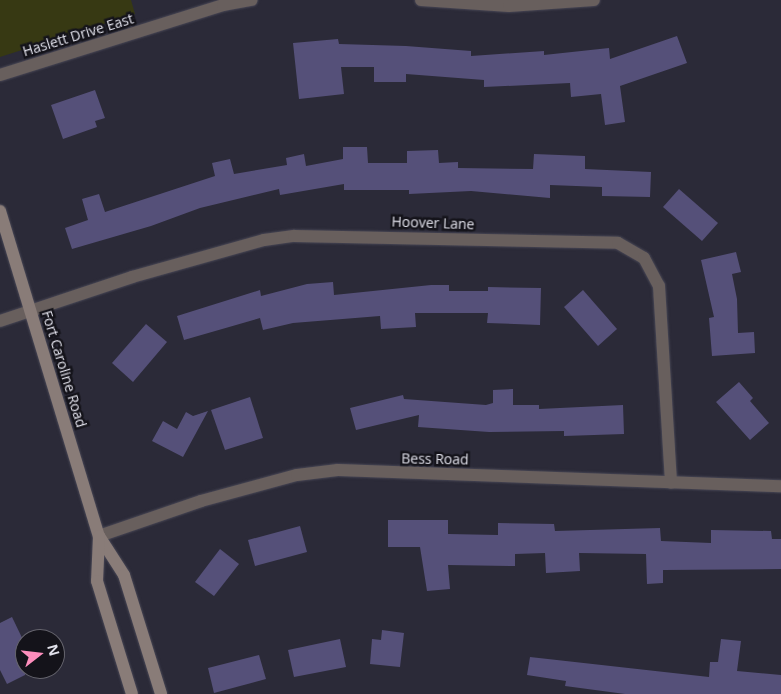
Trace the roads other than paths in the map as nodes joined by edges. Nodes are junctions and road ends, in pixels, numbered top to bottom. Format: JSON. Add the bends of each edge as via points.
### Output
{"nodes":[{"id":1,"x":252,"y":0,"type":"edge"},
{"id":2,"x":421,"y":0,"type":"edge"},
{"id":3,"x":594,"y":0,"type":"edge"},
{"id":4,"x":0,"y":75,"type":"edge"},
{"id":5,"x":0,"y":211,"type":"edge"},
{"id":6,"x":31,"y":312,"type":"junction"},
{"id":7,"x":0,"y":322,"type":"edge"},
{"id":8,"x":672,"y":483,"type":"junction"},
{"id":9,"x":781,"y":486,"type":"edge"},
{"id":10,"x":99,"y":536,"type":"junction"},
{"id":11,"x":132,"y":694,"type":"edge"},
{"id":12,"x":161,"y":694,"type":"edge"}],
"edges":[{"from":1,"to":4,"type":"street","name":"Haslett Drive East","via":[[223,5]]},
{"from":2,"to":3,"type":"street","via":[[509,6]]},
{"from":5,"to":6,"type":"street","name":"Fort Caroline Road"},
{"from":6,"to":7,"type":"street","name":"Hoover Lane"},
{"from":6,"to":8,"type":"street","name":"Hoover Lane","via":[[132,277],[264,240],[294,236],[618,243],[644,258],[659,286]]},
{"from":6,"to":10,"type":"street","name":"Fort Caroline Road"},
{"from":8,"to":9,"type":"street","name":"Bess Road"},
{"from":8,"to":10,"type":"street","name":"Bess Road","via":[[317,472],[201,501]]},
{"from":10,"to":11,"type":"street","name":"Fort Caroline Road","via":[[97,581]]},
{"from":10,"to":12,"type":"street","name":"Fort Caroline Road","via":[[124,575]]}]}
